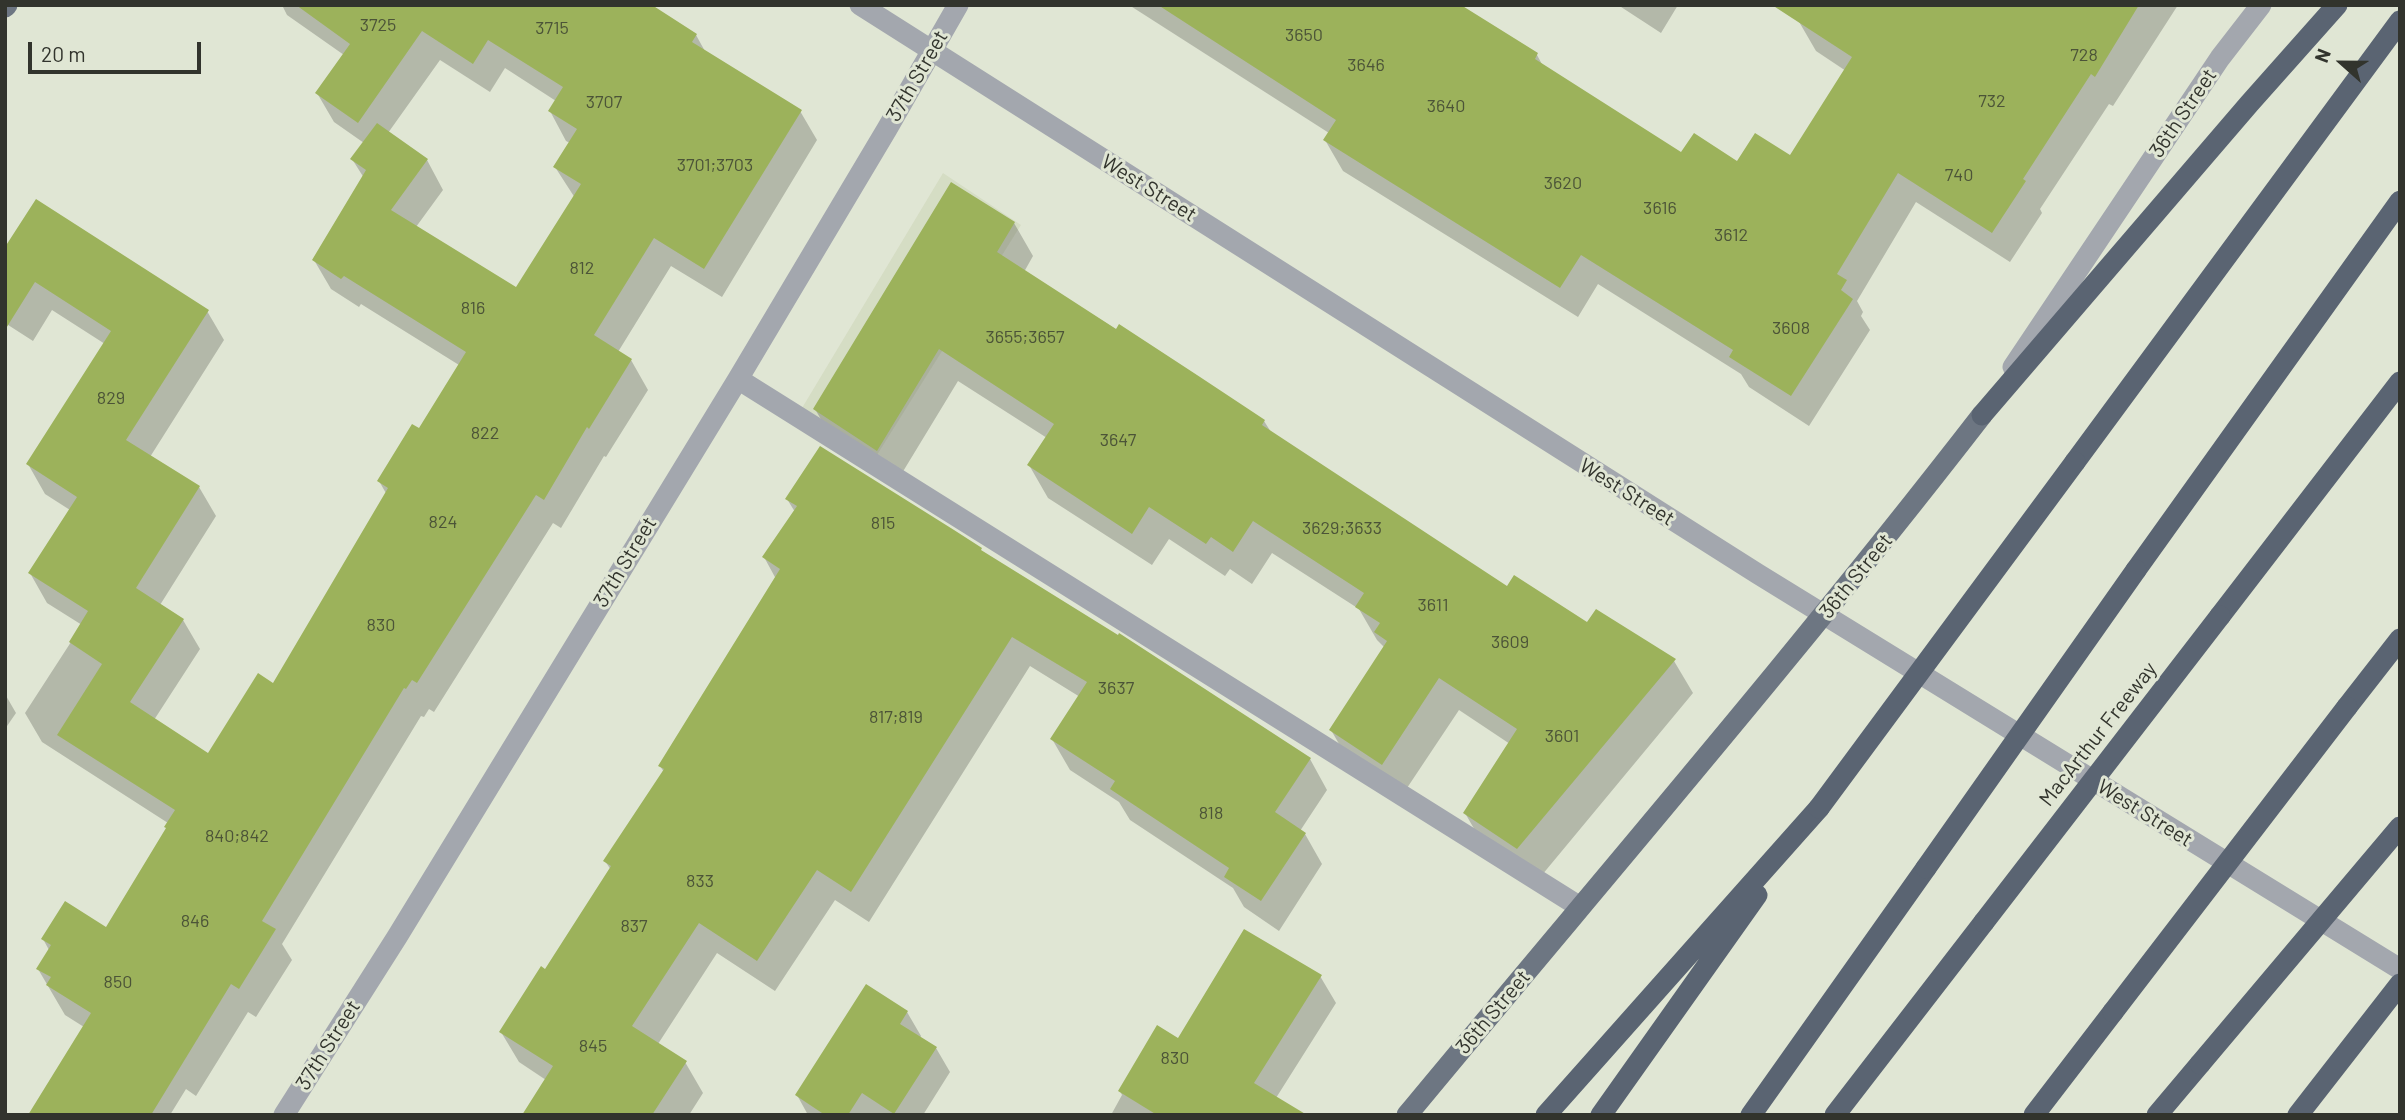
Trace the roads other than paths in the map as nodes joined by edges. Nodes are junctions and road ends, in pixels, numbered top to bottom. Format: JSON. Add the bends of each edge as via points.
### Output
{"nodes":[{"id":1,"x":860,"y":5,"type":"edge"},
{"id":2,"x":958,"y":5,"type":"edge"},
{"id":3,"x":2261,"y":5,"type":"edge"},
{"id":4,"x":2337,"y":5,"type":"edge"},
{"id":5,"x":2400,"y":21,"type":"edge"},
{"id":6,"x":931,"y":50,"type":"junction"},
{"id":7,"x":2400,"y":201,"type":"edge"},
{"id":8,"x":738,"y":379,"type":"junction"},
{"id":9,"x":2400,"y":382,"type":"edge"},
{"id":10,"x":1982,"y":415,"type":"junction"},
{"id":11,"x":1824,"y":615,"type":"junction"},
{"id":12,"x":2400,"y":639,"type":"edge"},
{"id":13,"x":1819,"y":808,"type":"junction"},
{"id":14,"x":2400,"y":827,"type":"edge"},
{"id":15,"x":1580,"y":908,"type":"junction"},
{"id":16,"x":2400,"y":970,"type":"edge"},
{"id":17,"x":2400,"y":984,"type":"edge"},
{"id":18,"x":284,"y":1115,"type":"edge"},
{"id":19,"x":1408,"y":1115,"type":"edge"},
{"id":20,"x":1546,"y":1115,"type":"edge"},
{"id":21,"x":1601,"y":1115,"type":"edge"},
{"id":22,"x":1751,"y":1115,"type":"edge"},
{"id":23,"x":1835,"y":1115,"type":"edge"},
{"id":24,"x":2034,"y":1115,"type":"edge"},
{"id":25,"x":2157,"y":1115,"type":"edge"},
{"id":26,"x":2298,"y":1115,"type":"edge"}],
"edges":[{"from":1,"to":6,"type":"street","name":"West Street"},
{"from":2,"to":6,"type":"street","name":"37th Street"},
{"from":3,"to":10,"type":"street","name":"36th Street","via":[[2220,58]]},
{"from":4,"to":10,"type":"highway"},
{"from":5,"to":13,"type":"highway","bridge":true},
{"from":6,"to":8,"type":"street","name":"37th Street"},
{"from":6,"to":11,"type":"street","name":"West Street"},
{"from":7,"to":22,"type":"highway","bridge":true},
{"from":8,"to":15,"type":"street"},
{"from":8,"to":18,"type":"street","name":"37th Street"},
{"from":9,"to":23,"type":"highway","name":"MacArthur Freeway","bridge":true},
{"from":10,"to":11,"type":"main road","name":"36th Street"},
{"from":11,"to":15,"type":"main road","name":"36th Street"},
{"from":11,"to":16,"type":"street","name":"West Street"},
{"from":12,"to":24,"type":"highway","bridge":true},
{"from":13,"to":20,"type":"highway"},
{"from":13,"to":21,"type":"highway"},
{"from":14,"to":25,"type":"highway","bridge":true},
{"from":15,"to":19,"type":"main road","name":"36th Street"},
{"from":17,"to":26,"type":"highway"}]}
